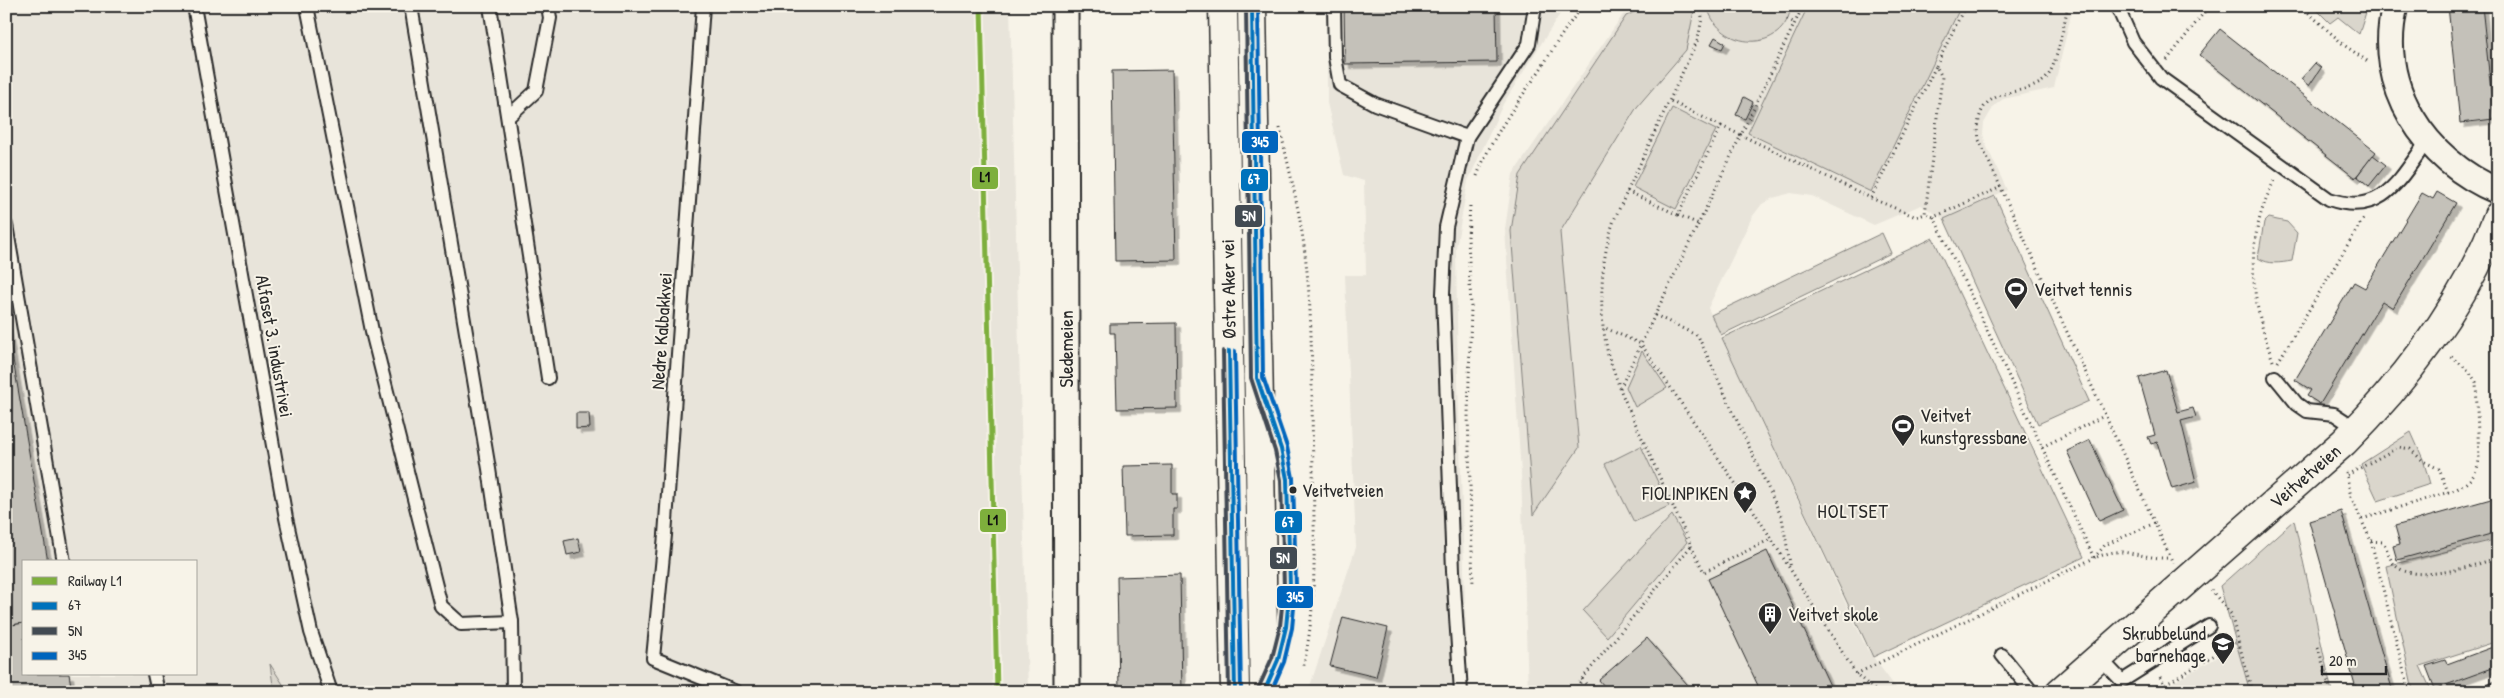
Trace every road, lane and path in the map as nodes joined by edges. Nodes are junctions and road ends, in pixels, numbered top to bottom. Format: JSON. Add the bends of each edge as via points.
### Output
{"nodes":[{"id":1,"x":194,"y":6,"type":"edge"},
{"id":2,"x":307,"y":6,"type":"edge"},
{"id":3,"x":411,"y":6,"type":"edge"},
{"id":4,"x":490,"y":6,"type":"edge"},
{"id":5,"x":548,"y":6,"type":"edge"},
{"id":6,"x":703,"y":6,"type":"edge"},
{"id":7,"x":1065,"y":6,"type":"edge"},
{"id":8,"x":1223,"y":6,"type":"edge"},
{"id":9,"x":1252,"y":6,"type":"edge"},
{"id":10,"x":1334,"y":6,"type":"edge"},
{"id":11,"x":1535,"y":6,"type":"edge"},
{"id":12,"x":1584,"y":6,"type":"edge"},
{"id":13,"x":1701,"y":6,"type":"edge"},
{"id":14,"x":1803,"y":6,"type":"edge"},
{"id":15,"x":1965,"y":6,"type":"edge"},
{"id":16,"x":2068,"y":6,"type":"edge"},
{"id":17,"x":2077,"y":6,"type":"edge"},
{"id":18,"x":2117,"y":6,"type":"edge"},
{"id":19,"x":2209,"y":6,"type":"edge"},
{"id":20,"x":2301,"y":6,"type":"edge"},
{"id":21,"x":2394,"y":6,"type":"edge"},
{"id":22,"x":1787,"y":19,"type":"dead end"},
{"id":23,"x":1795,"y":23,"type":"junction"},
{"id":24,"x":1936,"y":66,"type":"junction"},
{"id":25,"x":2162,"y":66,"type":"dead end"},
{"id":26,"x":2392,"y":69,"type":"junction"},
{"id":27,"x":1670,"y":100,"type":"junction"},
{"id":28,"x":508,"y":117,"type":"junction"},
{"id":29,"x":1279,"y":126,"type":"dead end"},
{"id":30,"x":1721,"y":126,"type":"junction"},
{"id":31,"x":1741,"y":135,"type":"junction"},
{"id":32,"x":1467,"y":136,"type":"junction"},
{"id":33,"x":2428,"y":140,"type":"junction"},
{"id":34,"x":2282,"y":165,"type":"junction"},
{"id":35,"x":1475,"y":180,"type":"dead end"},
{"id":36,"x":1999,"y":188,"type":"junction"},
{"id":37,"x":1627,"y":191,"type":"junction"},
{"id":38,"x":2498,"y":191,"type":"edge"},
{"id":39,"x":1472,"y":197,"type":"dead end"},
{"id":40,"x":1872,"y":198,"type":"junction"},
{"id":41,"x":2366,"y":204,"type":"junction"},
{"id":42,"x":1925,"y":214,"type":"junction"},
{"id":43,"x":1678,"y":215,"type":"junction"},
{"id":44,"x":1934,"y":217,"type":"junction"},
{"id":45,"x":1699,"y":224,"type":"junction"},
{"id":46,"x":6,"y":225,"type":"edge"},
{"id":47,"x":2496,"y":226,"type":"edge"},
{"id":48,"x":1655,"y":316,"type":"junction"},
{"id":49,"x":1603,"y":327,"type":"junction"},
{"id":50,"x":1641,"y":344,"type":"junction"},
{"id":51,"x":2450,"y":355,"type":"dead end"},
{"id":52,"x":2276,"y":377,"type":"dead end"},
{"id":53,"x":548,"y":378,"type":"dead end"},
{"id":54,"x":1620,"y":388,"type":"junction"},
{"id":55,"x":2105,"y":416,"type":"junction"},
{"id":56,"x":2357,"y":429,"type":"junction"},
{"id":57,"x":2042,"y":446,"type":"junction"},
{"id":58,"x":2346,"y":469,"type":"dead end"},
{"id":59,"x":2346,"y":475,"type":"junction"},
{"id":60,"x":2448,"y":492,"type":"junction"},
{"id":61,"x":2362,"y":519,"type":"junction"},
{"id":62,"x":2154,"y":524,"type":"junction"},
{"id":63,"x":1305,"y":526,"type":"dead end"},
{"id":64,"x":1314,"y":526,"type":"junction"},
{"id":65,"x":1771,"y":539,"type":"junction"},
{"id":66,"x":2370,"y":541,"type":"junction"},
{"id":67,"x":1692,"y":546,"type":"junction"},
{"id":68,"x":2498,"y":557,"type":"edge"},
{"id":69,"x":2094,"y":558,"type":"junction"},
{"id":70,"x":2170,"y":558,"type":"junction"},
{"id":71,"x":64,"y":560,"type":"edge"},
{"id":72,"x":2174,"y":567,"type":"dead end"},
{"id":73,"x":1791,"y":571,"type":"junction"},
{"id":74,"x":2208,"y":585,"type":"dead end"},
{"id":75,"x":1473,"y":589,"type":"dead end"},
{"id":76,"x":512,"y":622,"type":"junction"},
{"id":77,"x":2208,"y":626,"type":"dead end"},
{"id":78,"x":2238,"y":642,"type":"junction"},
{"id":79,"x":2318,"y":647,"type":"dead end"},
{"id":80,"x":2002,"y":655,"type":"dead end"},
{"id":81,"x":2099,"y":657,"type":"junction"},
{"id":82,"x":2151,"y":663,"type":"junction"},
{"id":83,"x":1303,"y":669,"type":"dead end"},
{"id":84,"x":1856,"y":674,"type":"junction"},
{"id":85,"x":154,"y":676,"type":"edge"},
{"id":86,"x":1582,"y":679,"type":"junction"},
{"id":87,"x":1233,"y":688,"type":"edge"},
{"id":88,"x":2498,"y":688,"type":"edge"},
{"id":89,"x":1264,"y":690,"type":"edge"},
{"id":90,"x":330,"y":691,"type":"edge"},
{"id":91,"x":158,"y":692,"type":"edge"},
{"id":92,"x":513,"y":692,"type":"edge"},
{"id":93,"x":736,"y":692,"type":"edge"},
{"id":94,"x":1067,"y":692,"type":"edge"},
{"id":95,"x":1461,"y":692,"type":"edge"},
{"id":96,"x":1575,"y":692,"type":"edge"},
{"id":97,"x":1592,"y":692,"type":"edge"},
{"id":98,"x":1877,"y":692,"type":"edge"},
{"id":99,"x":2032,"y":692,"type":"edge"},
{"id":100,"x":2060,"y":692,"type":"edge"},
{"id":101,"x":2252,"y":692,"type":"edge"},
{"id":102,"x":2331,"y":692,"type":"edge"},
{"id":103,"x":2409,"y":692,"type":"edge"},
{"id":104,"x":2490,"y":692,"type":"edge"}],
"edges":[{"from":1,"to":90,"type":"lane","name":"Alfaset 3. industrivei","via":[[286,518],[311,632]]},
{"from":2,"to":76,"type":"lane","via":[[373,336],[441,606],[461,624]]},
{"from":3,"to":76,"type":"lane"},
{"from":4,"to":28,"type":"lane"},
{"from":5,"to":28,"type":"lane","via":[[550,18],[536,91]]},
{"from":6,"to":93,"type":"lane","name":"Nedre Kalbakkvei","via":[[666,534],[653,658]]},
{"from":7,"to":94,"type":"street","name":"Sledemeien"},
{"from":8,"to":87,"type":"main road","name":"Østre Aker vei"},
{"from":9,"to":89,"type":"main road","name":"Østre Aker vei"},
{"from":10,"to":32,"type":"lane","via":[[1335,57],[1340,85],[1375,104]]},
{"from":11,"to":32,"type":"lane","via":[[1529,44]]},
{"from":12,"to":35,"type":"path","via":[[1504,120],[1490,143]]},
{"from":13,"to":27,"type":"path","via":[[1698,39]]},
{"from":14,"to":23,"type":"path"},
{"from":15,"to":24,"type":"path"},
{"from":16,"to":36,"type":"path","via":[[2046,79],[1991,101],[1981,116],[1979,140]]},
{"from":17,"to":18,"type":"path","via":[[2101,10]]},
{"from":18,"to":34,"type":"lane","via":[[2133,42],[2161,78]]},
{"from":19,"to":25,"type":"path"},
{"from":20,"to":26,"type":"path","via":[[2361,58]]},
{"from":21,"to":26,"type":"street","via":[[2389,37]]},
{"from":22,"to":23,"type":"path"},
{"from":23,"to":31,"type":"path"},
{"from":24,"to":40,"type":"path"},
{"from":24,"to":42,"type":"path","via":[[1942,77]]},
{"from":26,"to":33,"type":"street","via":[[2401,100]]},
{"from":27,"to":30,"type":"path"},
{"from":27,"to":37,"type":"path"},
{"from":28,"to":53,"type":"lane"},
{"from":29,"to":64,"type":"path","via":[[1297,202],[1306,264]]},
{"from":30,"to":31,"type":"path"},
{"from":30,"to":43,"type":"path"},
{"from":31,"to":40,"type":"path"},
{"from":31,"to":45,"type":"path"},
{"from":32,"to":95,"type":"lane","via":[[1446,228],[1443,294],[1453,572]]},
{"from":33,"to":38,"type":"street","via":[[2462,173]]},
{"from":33,"to":41,"type":"lane","via":[[2385,194]]},
{"from":34,"to":41,"type":"lane","via":[[2329,198],[2343,203]]},
{"from":34,"to":41,"type":"path","via":[[2257,226],[2252,271],[2258,314],[2275,367],[2363,219]]},
{"from":36,"to":44,"type":"path"},
{"from":36,"to":55,"type":"path"},
{"from":37,"to":43,"type":"path"},
{"from":37,"to":49,"type":"path","via":[[1614,220],[1603,260]]},
{"from":39,"to":75,"type":"path","via":[[1468,237],[1471,307],[1468,415]]},
{"from":40,"to":42,"type":"path","via":[[1916,217]]},
{"from":42,"to":44,"type":"path"},
{"from":43,"to":45,"type":"path"},
{"from":44,"to":57,"type":"path"},
{"from":45,"to":48,"type":"path"},
{"from":46,"to":71,"type":"lane"},
{"from":47,"to":56,"type":"main road","name":"Veitvetveien","via":[[2436,334],[2404,378]]},
{"from":48,"to":50,"type":"path"},
{"from":48,"to":73,"type":"path","via":[[1698,336],[1782,518]]},
{"from":49,"to":50,"type":"path"},
{"from":49,"to":54,"type":"path","via":[[1608,355]]},
{"from":50,"to":54,"type":"path"},
{"from":50,"to":65,"type":"path"},
{"from":51,"to":60,"type":"path","via":[[2474,377],[2479,458],[2473,478]]},
{"from":52,"to":56,"type":"lane","via":[[2297,404],[2307,411],[2334,414]]},
{"from":54,"to":67,"type":"path"},
{"from":55,"to":57,"type":"path"},
{"from":55,"to":62,"type":"path"},
{"from":56,"to":81,"type":"main road","name":"Veitvetveien"},
{"from":57,"to":69,"type":"path"},
{"from":58,"to":59,"type":"path"},
{"from":59,"to":60,"type":"path","via":[[2399,447],[2405,447],[2422,461],[2439,469]]},
{"from":59,"to":61,"type":"path","via":[[2351,497]]},
{"from":60,"to":61,"type":"path"},
{"from":61,"to":66,"type":"path"},
{"from":62,"to":69,"type":"path","via":[[2104,545]]},
{"from":62,"to":70,"type":"path"},
{"from":63,"to":64,"type":"path"},
{"from":64,"to":83,"type":"path","via":[[1314,587]]},
{"from":65,"to":67,"type":"path","via":[[1704,572]]},
{"from":65,"to":73,"type":"path"},
{"from":66,"to":68,"type":"path","via":[[2383,542],[2396,566],[2408,571],[2456,571]]},
{"from":66,"to":103,"type":"path"},
{"from":67,"to":86,"type":"path"},
{"from":69,"to":70,"type":"path","via":[[2117,552],[2146,558]]},
{"from":69,"to":84,"type":"path"},
{"from":70,"to":72,"type":"path"},
{"from":73,"to":84,"type":"path"},
{"from":74,"to":78,"type":"path","via":[[2231,614]]},
{"from":76,"to":92,"type":"lane"},
{"from":77,"to":82,"type":"lane"},
{"from":78,"to":82,"type":"path","via":[[2165,685]]},
{"from":78,"to":101,"type":"path"},
{"from":79,"to":102,"type":"path"},
{"from":80,"to":99,"type":"lane"},
{"from":81,"to":82,"type":"lane","via":[[2122,682]]},
{"from":81,"to":100,"type":"main road","name":"Veitvetveien"},
{"from":84,"to":98,"type":"path"},
{"from":85,"to":91,"type":"lane"},
{"from":86,"to":96,"type":"path"},
{"from":86,"to":97,"type":"path"},
{"from":88,"to":104,"type":"lane"}]}
